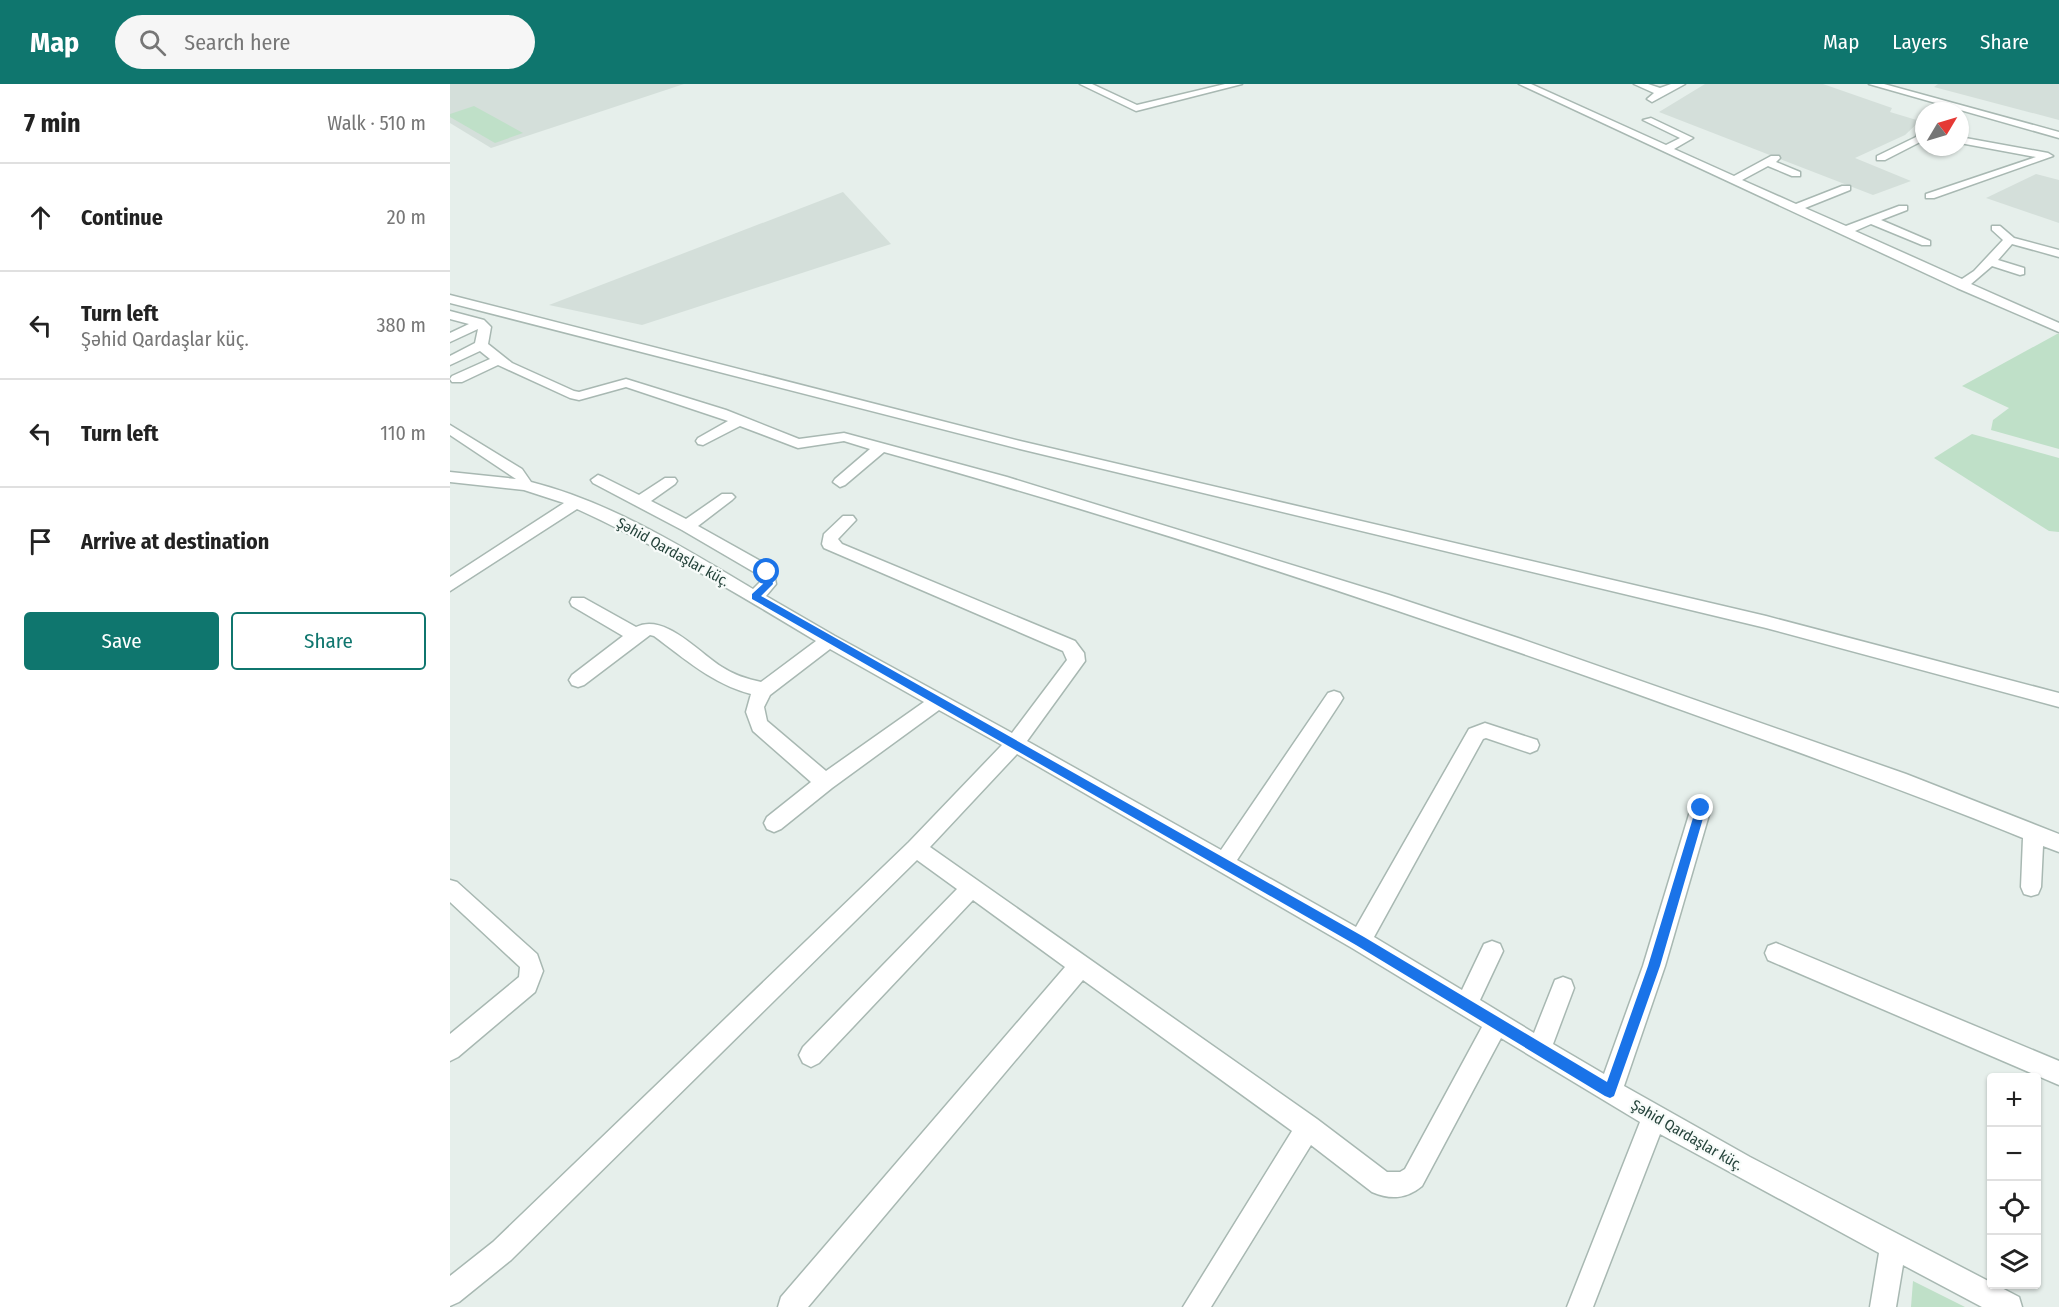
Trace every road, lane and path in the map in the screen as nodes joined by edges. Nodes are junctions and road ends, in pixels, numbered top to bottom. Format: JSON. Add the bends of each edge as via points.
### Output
{"nodes":[{"id":1,"x":1085,"y":84,"type":"edge"},
{"id":2,"x":1182,"y":84,"type":"edge"},
{"id":3,"x":1237,"y":84,"type":"edge"},
{"id":4,"x":1524,"y":84,"type":"edge"},
{"id":5,"x":1639,"y":84,"type":"edge"},
{"id":6,"x":1680,"y":84,"type":"edge"},
{"id":7,"x":1881,"y":85,"type":"edge"},
{"id":8,"x":1661,"y":92,"type":"junction"},
{"id":9,"x":1198,"y":94,"type":"junction"},
{"id":10,"x":1652,"y":99,"type":"dead end"},
{"id":11,"x":1928,"y":102,"type":"edge"},
{"id":12,"x":1969,"y":114,"type":"edge"},
{"id":13,"x":1647,"y":120,"type":"dead end"},
{"id":14,"x":2059,"y":135,"type":"edge"},
{"id":15,"x":1915,"y":141,"type":"edge"},
{"id":16,"x":1969,"y":142,"type":"edge"},
{"id":17,"x":1665,"y":149,"type":"junction"},
{"id":18,"x":2054,"y":157,"type":"edge"},
{"id":19,"x":1881,"y":158,"type":"dead end"},
{"id":20,"x":1796,"y":174,"type":"dead end"},
{"id":21,"x":1734,"y":180,"type":"junction"},
{"id":22,"x":1846,"y":188,"type":"dead end"},
{"id":23,"x":1930,"y":196,"type":"dead end"},
{"id":24,"x":1795,"y":208,"type":"junction"},
{"id":25,"x":1903,"y":208,"type":"dead end"},
{"id":26,"x":1871,"y":220,"type":"junction"},
{"id":27,"x":1996,"y":228,"type":"dead end"},
{"id":28,"x":1844,"y":231,"type":"junction"},
{"id":29,"x":2010,"y":240,"type":"junction"},
{"id":30,"x":1926,"y":243,"type":"dead end"},
{"id":31,"x":2059,"y":254,"type":"edge"},
{"id":32,"x":1990,"y":261,"type":"junction"},
{"id":33,"x":2020,"y":271,"type":"dead end"},
{"id":34,"x":1961,"y":285,"type":"junction"},
{"id":35,"x":450,"y":299,"type":"edge"},
{"id":36,"x":450,"y":315,"type":"edge"},
{"id":37,"x":480,"y":323,"type":"junction"},
{"id":38,"x":2059,"y":328,"type":"edge"},
{"id":39,"x":450,"y":338,"type":"edge"},
{"id":40,"x":481,"y":345,"type":"junction"},
{"id":41,"x":498,"y":360,"type":"junction"},
{"id":42,"x":450,"y":361,"type":"edge"},
{"id":43,"x":457,"y":379,"type":"dead end"},
{"id":44,"x":739,"y":420,"type":"junction"},
{"id":45,"x":450,"y":429,"type":"edge"},
{"id":46,"x":703,"y":441,"type":"dead end"},
{"id":47,"x":881,"y":447,"type":"junction"},
{"id":48,"x":450,"y":477,"type":"edge"},
{"id":49,"x":598,"y":480,"type":"dead end"},
{"id":50,"x":670,"y":482,"type":"dead end"},
{"id":51,"x":840,"y":482,"type":"dead end"},
{"id":52,"x":524,"y":485,"type":"junction"},
{"id":53,"x":726,"y":497,"type":"dead end"},
{"id":54,"x":576,"y":502,"type":"junction"},
{"id":55,"x":640,"y":502,"type":"junction"},
{"id":56,"x":848,"y":520,"type":"dead end"},
{"id":57,"x":687,"y":526,"type":"junction"},
{"id":58,"x":450,"y":585,"type":"edge"},
{"id":59,"x":755,"y":597,"type":"junction"},
{"id":60,"x":578,"y":602,"type":"dead end"},
{"id":61,"x":636,"y":635,"type":"junction"},
{"id":62,"x":829,"y":641,"type":"junction"},
{"id":63,"x":578,"y":680,"type":"dead end"},
{"id":64,"x":764,"y":690,"type":"junction"},
{"id":65,"x":1334,"y":698,"type":"dead end"},
{"id":66,"x":2059,"y":700,"type":"edge"},
{"id":67,"x":938,"y":701,"type":"junction"},
{"id":68,"x":1014,"y":744,"type":"junction"},
{"id":69,"x":1530,"y":745,"type":"dead end"},
{"id":70,"x":825,"y":783,"type":"junction"},
{"id":71,"x":1701,"y":808,"type":"dead end"},
{"id":72,"x":774,"y":823,"type":"dead end"},
{"id":73,"x":2033,"y":832,"type":"junction"},
{"id":74,"x":2059,"y":843,"type":"edge"},
{"id":75,"x":916,"y":848,"type":"junction"},
{"id":76,"x":1224,"y":862,"type":"junction"},
{"id":77,"x":972,"y":887,"type":"junction"},
{"id":78,"x":2031,"y":888,"type":"dead end"},
{"id":79,"x":450,"y":889,"type":"edge"},
{"id":80,"x":1360,"y":941,"type":"junction"},
{"id":81,"x":1492,"y":951,"type":"dead end"},
{"id":82,"x":1776,"y":953,"type":"dead end"},
{"id":83,"x":1081,"y":965,"type":"junction"},
{"id":84,"x":1563,"y":988,"type":"dead end"},
{"id":85,"x":1467,"y":1004,"type":"junction"},
{"id":86,"x":1497,"y":1022,"type":"junction"},
{"id":87,"x":1540,"y":1047,"type":"junction"},
{"id":88,"x":450,"y":1049,"type":"edge"},
{"id":89,"x":811,"y":1054,"type":"dead end"},
{"id":90,"x":2059,"y":1073,"type":"edge"},
{"id":91,"x":1610,"y":1091,"type":"junction"},
{"id":92,"x":1654,"y":1117,"type":"junction"},
{"id":93,"x":1308,"y":1128,"type":"junction"},
{"id":94,"x":1893,"y":1247,"type":"junction"},
{"id":95,"x":450,"y":1293,"type":"edge"},
{"id":96,"x":791,"y":1307,"type":"edge"},
{"id":97,"x":1196,"y":1307,"type":"edge"},
{"id":98,"x":1580,"y":1307,"type":"edge"},
{"id":99,"x":1883,"y":1307,"type":"edge"},
{"id":100,"x":2009,"y":1307,"type":"edge"}],
"edges":[{"from":1,"to":9,"type":"street","via":[[1136,108]]},
{"from":2,"to":9,"type":"street"},
{"from":3,"to":9,"type":"street"},
{"from":4,"to":17,"type":"street"},
{"from":5,"to":8,"type":"street"},
{"from":6,"to":8,"type":"street"},
{"from":7,"to":11,"type":"street"},
{"from":8,"to":10,"type":"street"},
{"from":12,"to":14,"type":"street"},
{"from":13,"to":17,"type":"street","via":[[1688,138]]},
{"from":15,"to":19,"type":"street"},
{"from":16,"to":18,"type":"street"},
{"from":17,"to":21,"type":"street"},
{"from":18,"to":23,"type":"street"},
{"from":20,"to":21,"type":"street","via":[[1771,160]]},
{"from":21,"to":24,"type":"street"},
{"from":22,"to":24,"type":"street"},
{"from":24,"to":28,"type":"street"},
{"from":25,"to":26,"type":"street"},
{"from":26,"to":28,"type":"street"},
{"from":26,"to":30,"type":"street"},
{"from":27,"to":29,"type":"street"},
{"from":28,"to":34,"type":"street"},
{"from":29,"to":31,"type":"street"},
{"from":29,"to":32,"type":"street"},
{"from":32,"to":33,"type":"street"},
{"from":32,"to":34,"type":"street"},
{"from":34,"to":38,"type":"street"},
{"from":35,"to":66,"type":"street","via":[[1032,447],[1766,622]]},
{"from":36,"to":37,"type":"street"},
{"from":37,"to":39,"type":"street"},
{"from":37,"to":40,"type":"street","via":[[486,331]]},
{"from":40,"to":41,"type":"street"},
{"from":40,"to":42,"type":"street"},
{"from":41,"to":43,"type":"street"},
{"from":41,"to":44,"type":"street","via":[[570,394],[579,396],[626,383]]},
{"from":44,"to":46,"type":"street"},
{"from":44,"to":47,"type":"street","via":[[798,444],[844,437]]},
{"from":45,"to":52,"type":"street","via":[[517,472]]},
{"from":47,"to":51,"type":"street"},
{"from":47,"to":73,"type":"street","via":[[1002,480],[1493,636],[1899,780]]},
{"from":48,"to":52,"type":"street","name":"Şəhid Qardaşlar küç."},
{"from":49,"to":55,"type":"street"},
{"from":50,"to":55,"type":"street"},
{"from":52,"to":54,"type":"street","name":"Şəhid Qardaşlar küç."},
{"from":53,"to":57,"type":"street"},
{"from":54,"to":58,"type":"street"},
{"from":54,"to":59,"type":"street","name":"Şəhid Qardaşlar küç.","via":[[644,534]]},
{"from":55,"to":57,"type":"street"},
{"from":56,"to":68,"type":"street","via":[[830,538],[830,544],[836,548],[1069,646],[1075,653],[1076,661]]},
{"from":57,"to":59,"type":"street","via":[[767,572],[768,584]]},
{"from":59,"to":62,"type":"street","name":"Şəhid Qardaşlar küç."},
{"from":60,"to":61,"type":"street"},
{"from":61,"to":63,"type":"street"},
{"from":61,"to":64,"type":"street","via":[[648,629],[658,630],[717,673]]},
{"from":62,"to":64,"type":"street"},
{"from":62,"to":67,"type":"street","name":"Şəhid Qardaşlar küç."},
{"from":64,"to":70,"type":"street","via":[[754,718]]},
{"from":65,"to":76,"type":"street"},
{"from":67,"to":68,"type":"street","name":"Şəhid Qardaşlar küç."},
{"from":67,"to":70,"type":"street"},
{"from":68,"to":75,"type":"street"},
{"from":68,"to":76,"type":"street","name":"Şəhid Qardaşlar küç."},
{"from":69,"to":80,"type":"street","via":[[1485,730],[1476,734]]},
{"from":70,"to":72,"type":"street"},
{"from":71,"to":91,"type":"street","via":[[1654,966]]},
{"from":73,"to":74,"type":"street"},
{"from":73,"to":78,"type":"street"},
{"from":75,"to":77,"type":"street"},
{"from":75,"to":95,"type":"street","via":[[502,1251]]},
{"from":76,"to":80,"type":"street","name":"Şəhid Qardaşlar küç."},
{"from":77,"to":83,"type":"street"},
{"from":77,"to":89,"type":"street"},
{"from":79,"to":88,"type":"street","via":[[529,961],[532,971],[527,984]]},
{"from":80,"to":85,"type":"street","name":"Şəhid Qardaşlar küç."},
{"from":81,"to":85,"type":"street"},
{"from":82,"to":90,"type":"street"},
{"from":83,"to":93,"type":"street"},
{"from":83,"to":96,"type":"street"},
{"from":84,"to":87,"type":"street"},
{"from":85,"to":86,"type":"street","name":"Şəhid Qardaşlar küç."},
{"from":86,"to":87,"type":"street","name":"Şəhid Qardaşlar küç."},
{"from":86,"to":93,"type":"street","via":[[1411,1181],[1401,1186],[1381,1183]]},
{"from":87,"to":91,"type":"street","name":"Şəhid Qardaşlar küç."},
{"from":91,"to":92,"type":"street","name":"Şəhid Qardaşlar küç."},
{"from":92,"to":94,"type":"street","name":"Şəhid Qardaşlar küç."},
{"from":92,"to":98,"type":"street"},
{"from":93,"to":97,"type":"street"},
{"from":94,"to":99,"type":"street"},
{"from":94,"to":100,"type":"street","name":"Şəhid Qardaşlar küç."}]}
